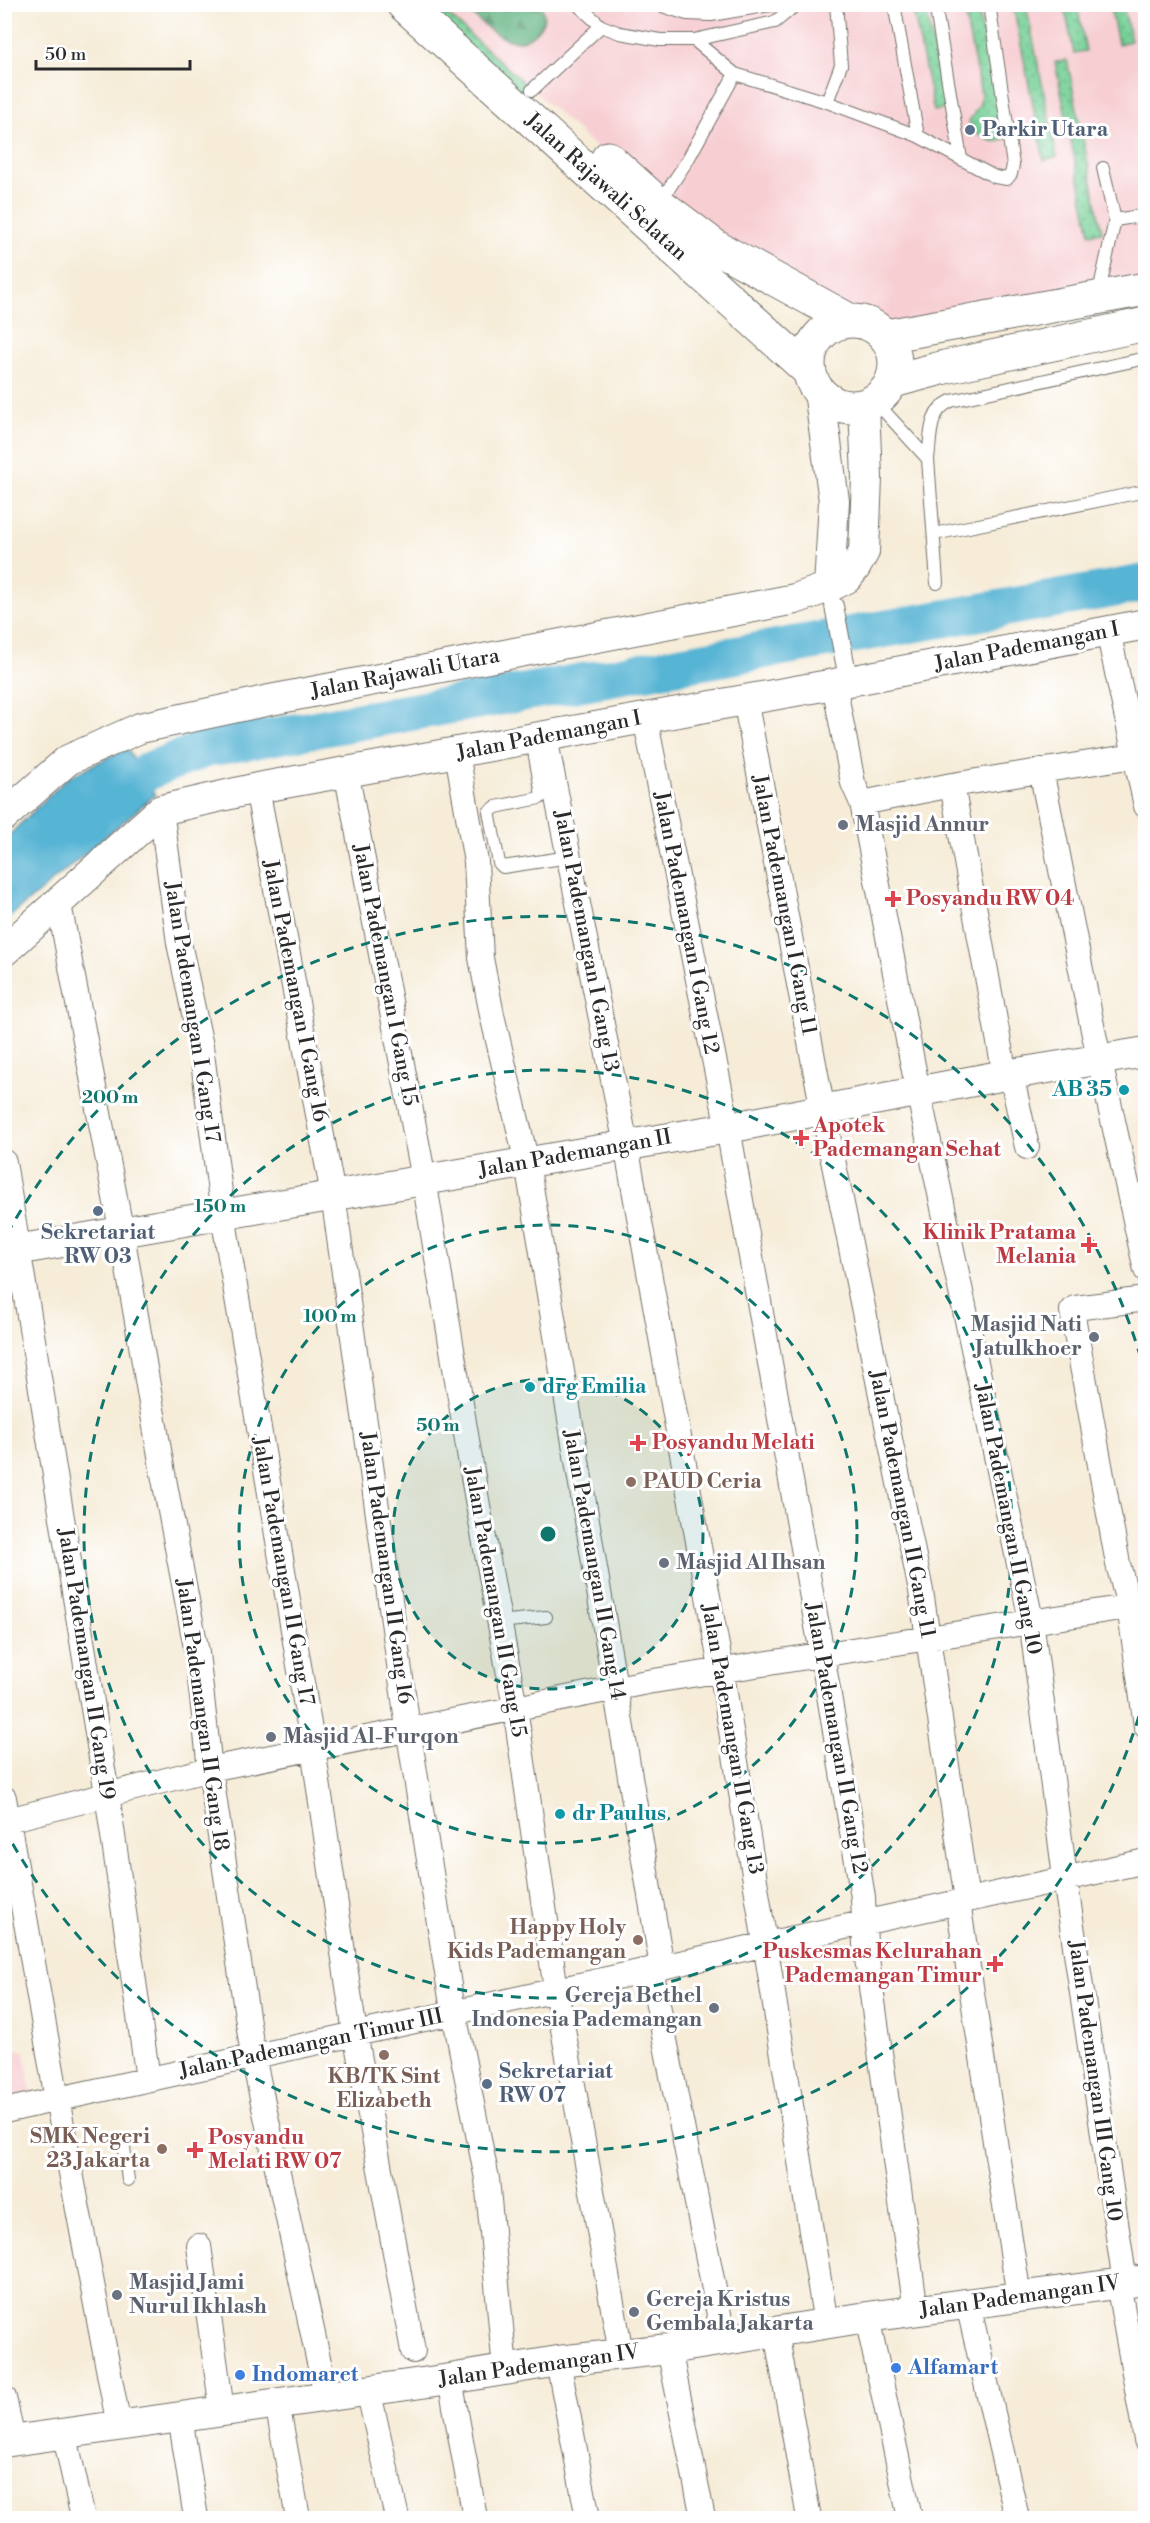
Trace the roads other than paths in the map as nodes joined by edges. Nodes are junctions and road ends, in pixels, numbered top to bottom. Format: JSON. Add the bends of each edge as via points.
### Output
{"nodes":[{"id":1,"x":403,"y":4,"type":"edge"},
{"id":2,"x":437,"y":4,"type":"edge"},
{"id":3,"x":577,"y":4,"type":"edge"},
{"id":4,"x":656,"y":4,"type":"edge"},
{"id":5,"x":776,"y":4,"type":"edge"},
{"id":6,"x":797,"y":4,"type":"edge"},
{"id":7,"x":836,"y":4,"type":"edge"},
{"id":8,"x":894,"y":4,"type":"edge"},
{"id":9,"x":935,"y":4,"type":"edge"},
{"id":10,"x":989,"y":4,"type":"edge"},
{"id":11,"x":601,"y":26,"type":"junction"},
{"id":12,"x":694,"y":40,"type":"junction"},
{"id":13,"x":735,"y":74,"type":"junction"},
{"id":14,"x":525,"y":98,"type":"junction"},
{"id":15,"x":826,"y":102,"type":"junction"},
{"id":16,"x":918,"y":135,"type":"junction"},
{"id":17,"x":961,"y":159,"type":"junction"},
{"id":18,"x":1103,"y":168,"type":"dead end"},
{"id":19,"x":659,"y":204,"type":"junction"},
{"id":20,"x":1146,"y":215,"type":"edge"},
{"id":21,"x":1115,"y":220,"type":"junction"},
{"id":22,"x":1146,"y":289,"type":"edge"},
{"id":23,"x":1098,"y":297,"type":"junction"},
{"id":24,"x":849,"y":320,"type":"junction"},
{"id":25,"x":1146,"y":324,"type":"edge"},
{"id":26,"x":886,"y":336,"type":"junction"},
{"id":27,"x":1146,"y":358,"type":"edge"},
{"id":28,"x":814,"y":381,"type":"junction"},
{"id":29,"x":877,"y":396,"type":"junction"},
{"id":30,"x":928,"y":459,"type":"junction"},
{"id":31,"x":1146,"y":491,"type":"edge"},
{"id":32,"x":934,"y":534,"type":"junction"},
{"id":33,"x":830,"y":548,"type":"junction"},
{"id":34,"x":864,"y":552,"type":"junction"},
{"id":35,"x":937,"y":583,"type":"dead end"},
{"id":36,"x":833,"y":602,"type":"junction"},
{"id":37,"x":1146,"y":624,"type":"edge"},
{"id":38,"x":1107,"y":631,"type":"junction"},
{"id":39,"x":842,"y":675,"type":"junction"},
{"id":40,"x":745,"y":699,"type":"junction"},
{"id":41,"x":645,"y":718,"type":"junction"},
{"id":42,"x":538,"y":738,"type":"junction"},
{"id":43,"x":457,"y":753,"type":"junction"},
{"id":44,"x":1134,"y":756,"type":"junction"},
{"id":45,"x":1041,"y":770,"type":"junction"},
{"id":46,"x":346,"y":771,"type":"junction"},
{"id":47,"x":952,"y":785,"type":"junction"},
{"id":48,"x":257,"y":788,"type":"junction"},
{"id":49,"x":862,"y":803,"type":"junction"},
{"id":50,"x":1146,"y":807,"type":"edge"},
{"id":51,"x":161,"y":810,"type":"junction"},
{"id":52,"x":4,"y":816,"type":"edge"},
{"id":53,"x":556,"y":859,"type":"dead end"},
{"id":54,"x":59,"y":904,"type":"junction"},
{"id":55,"x":4,"y":951,"type":"edge"},
{"id":56,"x":1146,"y":1052,"type":"edge"},
{"id":57,"x":1100,"y":1060,"type":"junction"},
{"id":58,"x":1008,"y":1075,"type":"junction"},
{"id":59,"x":919,"y":1093,"type":"junction"},
{"id":60,"x":823,"y":1111,"type":"junction"},
{"id":61,"x":728,"y":1128,"type":"junction"},
{"id":62,"x":626,"y":1145,"type":"junction"},
{"id":63,"x":1027,"y":1147,"type":"dead end"},
{"id":64,"x":4,"y":1162,"type":"edge"},
{"id":65,"x":527,"y":1162,"type":"junction"},
{"id":66,"x":424,"y":1179,"type":"junction"},
{"id":67,"x":334,"y":1202,"type":"junction"},
{"id":68,"x":223,"y":1215,"type":"junction"},
{"id":69,"x":122,"y":1233,"type":"junction"},
{"id":70,"x":12,"y":1251,"type":"edge"},
{"id":71,"x":1146,"y":1270,"type":"edge"},
{"id":72,"x":1146,"y":1299,"type":"edge"},
{"id":73,"x":1138,"y":1605,"type":"edge"},
{"id":74,"x":546,"y":1617,"type":"dead end"},
{"id":75,"x":1031,"y":1620,"type":"junction"},
{"id":76,"x":500,"y":1622,"type":"junction"},
{"id":77,"x":928,"y":1637,"type":"junction"},
{"id":78,"x":822,"y":1654,"type":"junction"},
{"id":79,"x":721,"y":1668,"type":"junction"},
{"id":80,"x":615,"y":1688,"type":"junction"},
{"id":81,"x":515,"y":1707,"type":"junction"},
{"id":82,"x":1146,"y":1726,"type":"edge"},
{"id":83,"x":408,"y":1728,"type":"junction"},
{"id":84,"x":313,"y":1748,"type":"junction"},
{"id":85,"x":210,"y":1769,"type":"junction"},
{"id":86,"x":107,"y":1794,"type":"junction"},
{"id":87,"x":6,"y":1813,"type":"edge"},
{"id":88,"x":1146,"y":1861,"type":"edge"},
{"id":89,"x":1065,"y":1878,"type":"junction"},
{"id":90,"x":963,"y":1901,"type":"junction"},
{"id":91,"x":863,"y":1923,"type":"junction"},
{"id":92,"x":766,"y":1944,"type":"junction"},
{"id":93,"x":657,"y":1968,"type":"junction"},
{"id":94,"x":556,"y":1990,"type":"junction"},
{"id":95,"x":454,"y":2012,"type":"junction"},
{"id":96,"x":356,"y":2034,"type":"junction"},
{"id":97,"x":253,"y":2056,"type":"junction"},
{"id":98,"x":148,"y":2079,"type":"junction"},
{"id":99,"x":57,"y":2099,"type":"junction"},
{"id":100,"x":4,"y":2111,"type":"edge"},
{"id":101,"x":123,"y":2140,"type":"dead end"},
{"id":102,"x":128,"y":2180,"type":"dead end"},
{"id":103,"x":199,"y":2246,"type":"dead end"},
{"id":104,"x":1129,"y":2282,"type":"edge"},
{"id":105,"x":1019,"y":2297,"type":"junction"},
{"id":106,"x":968,"y":2304,"type":"junction"},
{"id":107,"x":916,"y":2311,"type":"junction"},
{"id":108,"x":867,"y":2317,"type":"junction"},
{"id":109,"x":826,"y":2324,"type":"junction"},
{"id":110,"x":776,"y":2332,"type":"junction"},
{"id":111,"x":724,"y":2340,"type":"junction"},
{"id":112,"x":669,"y":2349,"type":"junction"},
{"id":113,"x":413,"y":2351,"type":"dead end"},
{"id":114,"x":621,"y":2353,"type":"junction"},
{"id":115,"x":558,"y":2361,"type":"junction"},
{"id":116,"x":505,"y":2369,"type":"junction"},
{"id":117,"x":450,"y":2379,"type":"junction"},
{"id":118,"x":369,"y":2389,"type":"junction"},
{"id":119,"x":326,"y":2395,"type":"junction"},
{"id":120,"x":4,"y":2398,"type":"edge"},
{"id":121,"x":277,"y":2403,"type":"junction"},
{"id":122,"x":222,"y":2410,"type":"junction"},
{"id":123,"x":180,"y":2416,"type":"junction"},
{"id":124,"x":119,"y":2426,"type":"junction"},
{"id":125,"x":64,"y":2432,"type":"junction"},
{"id":126,"x":1146,"y":2439,"type":"edge"},
{"id":127,"x":9,"y":2441,"type":"edge"},
{"id":128,"x":83,"y":2518,"type":"edge"},
{"id":129,"x":196,"y":2518,"type":"edge"},
{"id":130,"x":298,"y":2518,"type":"edge"},
{"id":131,"x":397,"y":2518,"type":"edge"},
{"id":132,"x":475,"y":2518,"type":"edge"},
{"id":133,"x":588,"y":2518,"type":"edge"},
{"id":134,"x":703,"y":2518,"type":"edge"},
{"id":135,"x":809,"y":2518,"type":"edge"},
{"id":136,"x":910,"y":2518,"type":"edge"},
{"id":137,"x":1017,"y":2518,"type":"edge"}],
"edges":[{"from":1,"to":14,"type":"main road","name":"Jalan Rajawali Selatan"},
{"from":2,"to":14,"type":"main road","name":"Jalan Rajawali Selatan"},
{"from":3,"to":11,"type":"lane"},
{"from":4,"to":5,"type":"lane","via":[[687,14],[711,15]]},
{"from":6,"to":12,"type":"lane","via":[[775,22]]},
{"from":7,"to":15,"type":"lane","via":[[841,65]]},
{"from":8,"to":16,"type":"lane"},
{"from":9,"to":17,"type":"lane"},
{"from":10,"to":17,"type":"lane","via":[[1013,165],[1006,179]]},
{"from":11,"to":12,"type":"lane","via":[[639,37]]},
{"from":11,"to":14,"type":"lane"},
{"from":12,"to":13,"type":"lane"},
{"from":13,"to":15,"type":"lane"},
{"from":13,"to":19,"type":"lane"},
{"from":14,"to":19,"type":"main road","name":"Jalan Rajawali Selatan"},
{"from":14,"to":28,"type":"main road","name":"Jalan Rajawali Selatan"},
{"from":15,"to":16,"type":"lane"},
{"from":16,"to":17,"type":"lane"},
{"from":18,"to":21,"type":"lane"},
{"from":19,"to":24,"type":"main road","name":"Jalan Rajawali Selatan","via":[[716,247]]},
{"from":20,"to":21,"type":"lane"},
{"from":21,"to":23,"type":"lane"},
{"from":22,"to":23,"type":"main road"},
{"from":23,"to":26,"type":"main road"},
{"from":24,"to":26,"type":"main road","via":[[866,323]]},
{"from":24,"to":28,"type":"main road","via":[[822,331],[813,343],[808,357]]},
{"from":25,"to":29,"type":"main road","via":[[945,367]]},
{"from":26,"to":29,"type":"main road","via":[[897,365]]},
{"from":27,"to":30,"type":"lane","via":[[951,401],[943,405],[933,420]]},
{"from":28,"to":29,"type":"main road","via":[[830,400],[842,405]]},
{"from":28,"to":33,"type":"street","via":[[834,501]]},
{"from":29,"to":30,"type":"lane"},
{"from":29,"to":34,"type":"street","via":[[867,478]]},
{"from":30,"to":32,"type":"lane"},
{"from":31,"to":32,"type":"lane"},
{"from":32,"to":35,"type":"lane"},
{"from":33,"to":34,"type":"street"},
{"from":33,"to":36,"type":"street"},
{"from":34,"to":36,"type":"street","name":"Jalan Rajawali Utara"},
{"from":36,"to":39,"type":"street"},
{"from":36,"to":52,"type":"street","name":"Jalan Rajawali Utara","via":[[795,599],[140,728],[68,760]]},
{"from":37,"to":38,"type":"street","name":"Jalan Pademangan I"},
{"from":38,"to":39,"type":"street","name":"Jalan Pademangan I"},
{"from":38,"to":44,"type":"street"},
{"from":39,"to":40,"type":"street","name":"Jalan Pademangan I"},
{"from":39,"to":49,"type":"street","name":"Jalan Pademangan II Gang 10","via":[[853,783]]},
{"from":40,"to":41,"type":"street","name":"Jalan Pademangan I"},
{"from":40,"to":60,"type":"street","name":"Jalan Pademangan I Gang 11"},
{"from":41,"to":42,"type":"street","name":"Jalan Pademangan I"},
{"from":41,"to":61,"type":"street","name":"Jalan Pademangan I Gang 12"},
{"from":42,"to":43,"type":"street","name":"Jalan Pademangan I"},
{"from":42,"to":53,"type":"lane","via":[[542,795],[489,812],[503,867]]},
{"from":42,"to":62,"type":"street","name":"Jalan Pademangan I Gang 13"},
{"from":43,"to":46,"type":"street","name":"Jalan Pademangan I"},
{"from":43,"to":65,"type":"street","name":"Jalan Pademangan II Gang 14","via":[[476,862],[482,958]]},
{"from":44,"to":45,"type":"street"},
{"from":44,"to":50,"type":"street"},
{"from":45,"to":47,"type":"street"},
{"from":45,"to":57,"type":"street"},
{"from":46,"to":48,"type":"street","name":"Jalan Pademangan I"},
{"from":46,"to":66,"type":"street","name":"Jalan Pademangan I Gang 15"},
{"from":47,"to":49,"type":"street"},
{"from":47,"to":58,"type":"street"},
{"from":48,"to":51,"type":"street","name":"Jalan Pademangan I"},
{"from":48,"to":67,"type":"street","name":"Jalan Pademangan I Gang 16"},
{"from":49,"to":59,"type":"street","name":"Jalan Pademangan II Gang 10"},
{"from":51,"to":54,"type":"street","name":"Jalan Pademangan I"},
{"from":51,"to":68,"type":"street","name":"Jalan Pademangan I Gang 17","via":[[179,943],[201,1046]]},
{"from":54,"to":55,"type":"street","name":"Jalan Pademangan I"},
{"from":54,"to":69,"type":"street","name":"Jalan Pademangan II Gang 18"},
{"from":56,"to":57,"type":"street","name":"Jalan Pademangan II"},
{"from":57,"to":58,"type":"street","name":"Jalan Pademangan II"},
{"from":57,"to":71,"type":"street"},
{"from":58,"to":59,"type":"street","name":"Jalan Pademangan II"},
{"from":58,"to":63,"type":"street"},
{"from":59,"to":60,"type":"street","name":"Jalan Pademangan II"},
{"from":59,"to":75,"type":"street","name":"Jalan Pademangan II Gang 10"},
{"from":60,"to":61,"type":"street","name":"Jalan Pademangan II"},
{"from":60,"to":77,"type":"street","name":"Jalan Pademangan II Gang 11"},
{"from":61,"to":62,"type":"street","name":"Jalan Pademangan II"},
{"from":61,"to":78,"type":"street","name":"Jalan Pademangan II Gang 12"},
{"from":62,"to":65,"type":"street","name":"Jalan Pademangan II"},
{"from":62,"to":79,"type":"street","name":"Jalan Pademangan II Gang 13"},
{"from":64,"to":70,"type":"street","name":"Jalan Pademangan II Gang 19"},
{"from":65,"to":66,"type":"street","name":"Jalan Pademangan II"},
{"from":65,"to":80,"type":"street","name":"Jalan Pademangan II Gang 14"},
{"from":66,"to":67,"type":"street","name":"Jalan Pademangan II"},
{"from":66,"to":76,"type":"street","name":"Jalan Pademangan II Gang 15"},
{"from":67,"to":68,"type":"street","name":"Jalan Pademangan II"},
{"from":67,"to":83,"type":"street","name":"Jalan Pademangan II Gang 16"},
{"from":68,"to":69,"type":"street","name":"Jalan Pademangan II"},
{"from":68,"to":84,"type":"street","name":"Jalan Pademangan II Gang 17"},
{"from":69,"to":70,"type":"street","name":"Jalan Pademangan II"},
{"from":69,"to":85,"type":"street","name":"Jalan Pademangan II Gang 18","via":[[198,1653]]},
{"from":70,"to":86,"type":"street","name":"Jalan Pademangan II Gang 19"},
{"from":72,"to":73,"type":"street","via":[[1072,1311],[1118,1564]]},
{"from":73,"to":75,"type":"street"},
{"from":73,"to":82,"type":"street"},
{"from":74,"to":76,"type":"lane"},
{"from":75,"to":77,"type":"street"},
{"from":75,"to":89,"type":"street","name":"Jalan Pademangan II Gang 10"},
{"from":76,"to":81,"type":"street","name":"Jalan Pademangan II Gang 15"},
{"from":77,"to":78,"type":"street"},
{"from":77,"to":90,"type":"street","name":"Jalan Pademangan II Gang 11"},
{"from":78,"to":79,"type":"street"},
{"from":78,"to":91,"type":"street","name":"Jalan Pademangan II Gang 12","via":[[863,1898]]},
{"from":79,"to":80,"type":"street"},
{"from":79,"to":92,"type":"street","name":"Jalan Pademangan II Gang 13"},
{"from":80,"to":81,"type":"street"},
{"from":80,"to":93,"type":"street","name":"Jalan Pademangan II Gang 14"},
{"from":81,"to":83,"type":"street"},
{"from":81,"to":94,"type":"street","name":"Jalan Pademangan II Gang 15"},
{"from":83,"to":84,"type":"street"},
{"from":83,"to":95,"type":"street","name":"Jalan Pademangan II Gang 16"},
{"from":84,"to":85,"type":"street"},
{"from":84,"to":96,"type":"street","name":"Jalan Pademangan II Gang 17"},
{"from":85,"to":86,"type":"street"},
{"from":85,"to":97,"type":"street","name":"Jalan Pademangan II Gang 18"},
{"from":86,"to":87,"type":"street"},
{"from":86,"to":98,"type":"street","name":"Jalan Pademangan II Gang 19"},
{"from":87,"to":99,"type":"street"},
{"from":88,"to":89,"type":"street","name":"Jalan Pademangan Timur III"},
{"from":89,"to":90,"type":"street","name":"Jalan Pademangan Timur III"},
{"from":89,"to":104,"type":"street","name":"Jalan Pademangan III Gang 10"},
{"from":90,"to":91,"type":"street","name":"Jalan Pademangan Timur III"},
{"from":90,"to":105,"type":"street","name":"Jalan Pademangan II Gang 11"},
{"from":91,"to":92,"type":"street","name":"Jalan Pademangan Timur III"},
{"from":91,"to":107,"type":"street","name":"Jalan Pademangan II Gang 12"},
{"from":92,"to":93,"type":"street","name":"Jalan Pademangan Timur III"},
{"from":92,"to":109,"type":"street","name":"Jalan Pademangan II Gang 13"},
{"from":93,"to":94,"type":"street","name":"Jalan Pademangan Timur III"},
{"from":93,"to":111,"type":"street","name":"Jalan Pademangan II Gang 14"},
{"from":94,"to":95,"type":"street","name":"Jalan Pademangan Timur III"},
{"from":94,"to":114,"type":"street","name":"Jalan Pademangan II Gang 15"},
{"from":95,"to":96,"type":"street","name":"Jalan Pademangan Timur III"},
{"from":95,"to":116,"type":"street","name":"Jalan Pademangan II Gang 16","via":[[487,2179]]},
{"from":96,"to":97,"type":"street","name":"Jalan Pademangan Timur III"},
{"from":96,"to":113,"type":"street","name":"Jalan Pademangan II Gang 17"},
{"from":97,"to":98,"type":"street","name":"Jalan Pademangan Timur III"},
{"from":97,"to":119,"type":"street","name":"Jalan Pademangan II Gang 18"},
{"from":98,"to":99,"type":"street","name":"Jalan Pademangan Timur III","via":[[118,2093]]},
{"from":99,"to":100,"type":"street","name":"Jalan Pademangan Timur III"},
{"from":99,"to":124,"type":"street"},
{"from":101,"to":102,"type":"lane"},
{"from":103,"to":122,"type":"street"},
{"from":104,"to":105,"type":"street","name":"Jalan Pademangan IV"},
{"from":104,"to":126,"type":"street","name":"Jalan Pademangan III Gang 10"},
{"from":105,"to":106,"type":"street","name":"Jalan Pademangan IV"},
{"from":106,"to":107,"type":"street","name":"Jalan Pademangan IV"},
{"from":106,"to":137,"type":"street"},
{"from":107,"to":108,"type":"street","name":"Jalan Pademangan IV"},
{"from":108,"to":109,"type":"street","name":"Jalan Pademangan IV"},
{"from":108,"to":136,"type":"street"},
{"from":109,"to":110,"type":"street","name":"Jalan Pademangan IV"},
{"from":110,"to":111,"type":"street","name":"Jalan Pademangan IV"},
{"from":110,"to":135,"type":"street"},
{"from":111,"to":112,"type":"street","name":"Jalan Pademangan IV"},
{"from":112,"to":114,"type":"street","name":"Jalan Pademangan IV"},
{"from":112,"to":134,"type":"street"},
{"from":114,"to":115,"type":"street","name":"Jalan Pademangan IV"},
{"from":115,"to":116,"type":"street","name":"Jalan Pademangan IV"},
{"from":115,"to":133,"type":"street"},
{"from":116,"to":117,"type":"street","name":"Jalan Pademangan IV"},
{"from":117,"to":118,"type":"street","name":"Jalan Pademangan IV"},
{"from":117,"to":132,"type":"street"},
{"from":118,"to":119,"type":"street","name":"Jalan Pademangan IV"},
{"from":118,"to":131,"type":"street"},
{"from":119,"to":121,"type":"street","name":"Jalan Pademangan IV"},
{"from":120,"to":127,"type":"street"},
{"from":121,"to":122,"type":"street","name":"Jalan Pademangan IV"},
{"from":121,"to":130,"type":"street"},
{"from":122,"to":123,"type":"street","name":"Jalan Pademangan IV"},
{"from":123,"to":124,"type":"street","name":"Jalan Pademangan IV"},
{"from":123,"to":129,"type":"street"},
{"from":124,"to":125,"type":"street","name":"Jalan Pademangan IV"},
{"from":125,"to":127,"type":"street","name":"Jalan Pademangan IV"},
{"from":125,"to":128,"type":"street"}]}
